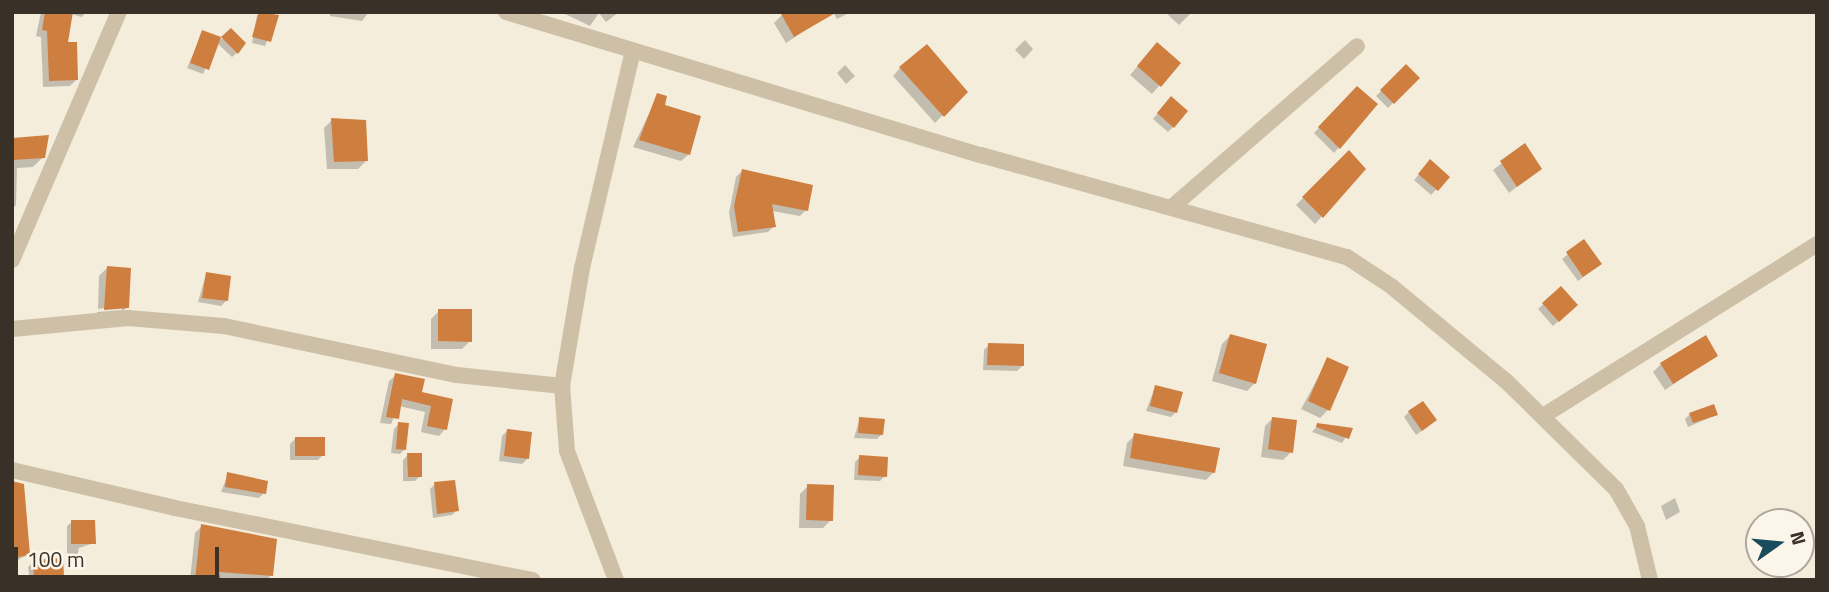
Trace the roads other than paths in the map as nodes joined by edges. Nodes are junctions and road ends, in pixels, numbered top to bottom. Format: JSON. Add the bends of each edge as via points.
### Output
{"nodes":[{"id":1,"x":119,"y":12,"type":"edge"},
{"id":2,"x":506,"y":12,"type":"edge"},
{"id":3,"x":1357,"y":46,"type":"dead end"},
{"id":4,"x":634,"y":51,"type":"junction"},
{"id":5,"x":1172,"y":207,"type":"junction"},
{"id":6,"x":1817,"y":244,"type":"edge"},
{"id":7,"x":12,"y":260,"type":"edge"},
{"id":8,"x":12,"y":329,"type":"edge"},
{"id":9,"x":562,"y":386,"type":"junction"},
{"id":10,"x":1543,"y":416,"type":"junction"},
{"id":11,"x":12,"y":470,"type":"edge"},
{"id":12,"x":533,"y":580,"type":"edge"},
{"id":13,"x":616,"y":580,"type":"edge"},
{"id":14,"x":1650,"y":580,"type":"edge"}],
"edges":[{"from":1,"to":7,"type":"street"},
{"from":2,"to":4,"type":"street"},
{"from":3,"to":5,"type":"street"},
{"from":4,"to":5,"type":"street"},
{"from":4,"to":9,"type":"street","via":[[582,268]]},
{"from":5,"to":10,"type":"street","via":[[1347,257],[1391,286]]},
{"from":6,"to":10,"type":"street"},
{"from":8,"to":9,"type":"street","via":[[128,317],[224,326],[457,375]]},
{"from":9,"to":13,"type":"street","via":[[567,451]]},
{"from":10,"to":14,"type":"street","via":[[1616,489],[1637,526]]},
{"from":11,"to":12,"type":"street","via":[[175,508]]}]}
